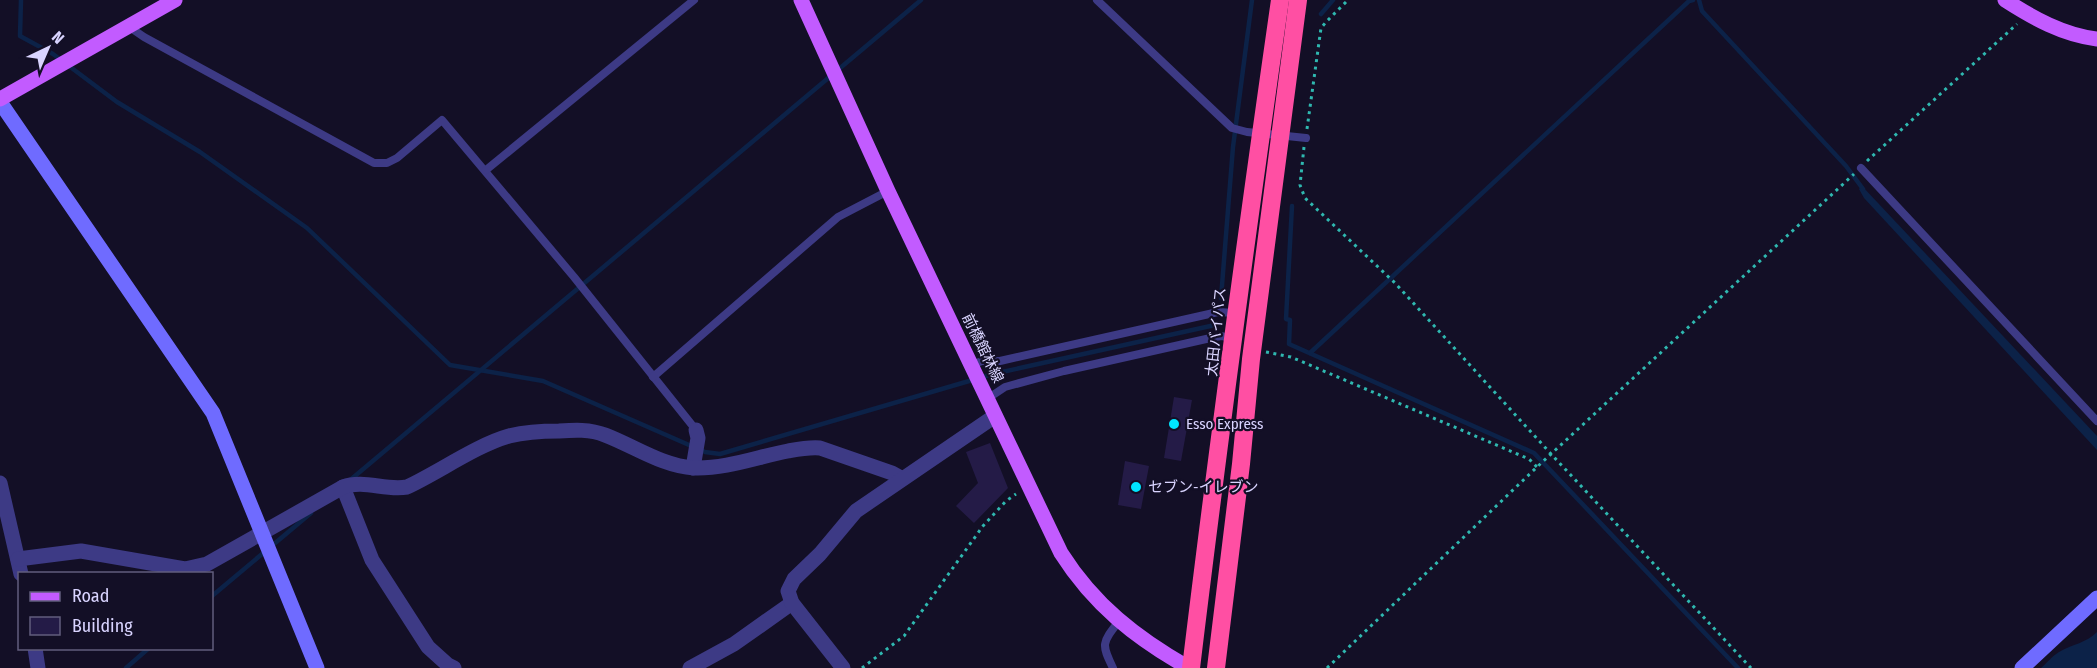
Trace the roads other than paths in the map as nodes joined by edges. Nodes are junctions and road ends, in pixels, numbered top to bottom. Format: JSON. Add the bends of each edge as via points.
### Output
{"nodes":[{"id":1,"x":175,"y":0,"type":"edge"},
{"id":2,"x":694,"y":0,"type":"edge"},
{"id":3,"x":801,"y":0,"type":"edge"},
{"id":4,"x":1097,"y":0,"type":"edge"},
{"id":5,"x":1280,"y":0,"type":"edge"},
{"id":6,"x":1298,"y":0,"type":"edge"},
{"id":7,"x":2005,"y":0,"type":"edge"},
{"id":8,"x":129,"y":26,"type":"junction"},
{"id":9,"x":2097,"y":39,"type":"edge"},
{"id":10,"x":0,"y":101,"type":"edge"},
{"id":11,"x":1261,"y":134,"type":"junction"},
{"id":12,"x":1280,"y":135,"type":"junction"},
{"id":13,"x":1306,"y":138,"type":"road end"},
{"id":14,"x":1861,"y":168,"type":"road end"},
{"id":15,"x":486,"y":170,"type":"junction"},
{"id":16,"x":888,"y":191,"type":"junction"},
{"id":17,"x":1235,"y":313,"type":"junction"},
{"id":18,"x":1232,"y":339,"type":"junction"},
{"id":19,"x":971,"y":367,"type":"junction"},
{"id":20,"x":653,"y":377,"type":"junction"},
{"id":21,"x":984,"y":393,"type":"junction"},
{"id":22,"x":995,"y":416,"type":"junction"},
{"id":23,"x":2097,"y":421,"type":"edge"},
{"id":24,"x":697,"y":434,"type":"joint"},
{"id":25,"x":694,"y":462,"type":"junction"},
{"id":26,"x":901,"y":478,"type":"junction"},
{"id":27,"x":0,"y":483,"type":"edge"},
{"id":28,"x":343,"y":487,"type":"junction"},
{"id":29,"x":264,"y":533,"type":"junction"},
{"id":30,"x":19,"y":566,"type":"edge"},
{"id":31,"x":2097,"y":598,"type":"edge"},
{"id":32,"x":792,"y":603,"type":"junction"},
{"id":33,"x":1119,"y":621,"type":"junction"},
{"id":34,"x":35,"y":650,"type":"edge"},
{"id":35,"x":38,"y":668,"type":"edge"},
{"id":36,"x":317,"y":668,"type":"edge"},
{"id":37,"x":454,"y":668,"type":"edge"},
{"id":38,"x":690,"y":668,"type":"edge"},
{"id":39,"x":843,"y":668,"type":"edge"},
{"id":40,"x":1113,"y":668,"type":"edge"},
{"id":41,"x":1190,"y":668,"type":"edge"},
{"id":42,"x":1216,"y":668,"type":"edge"},
{"id":43,"x":2022,"y":668,"type":"edge"}],
"edges":[{"from":1,"to":8,"type":"main road"},
{"from":2,"to":15,"type":"lane"},
{"from":3,"to":16,"type":"main road","name":"前橋館林線"},
{"from":4,"to":11,"type":"lane","via":[[1232,128]]},
{"from":5,"to":11,"type":"highway","name":"太田バイパス"},
{"from":6,"to":12,"type":"highway"},
{"from":7,"to":9,"type":"main road","via":[[2060,30]]},
{"from":8,"to":10,"type":"main road"},
{"from":8,"to":15,"type":"lane","via":[[374,163],[397,158],[442,120]]},
{"from":10,"to":29,"type":"street","via":[[213,413]]},
{"from":11,"to":12,"type":"lane"},
{"from":11,"to":17,"type":"highway","name":"太田バイパス"},
{"from":12,"to":13,"type":"lane"},
{"from":12,"to":42,"type":"highway"},
{"from":14,"to":23,"type":"lane"},
{"from":15,"to":20,"type":"lane"},
{"from":16,"to":19,"type":"main road","name":"前橋館林線"},
{"from":16,"to":20,"type":"lane","via":[[838,217]]},
{"from":17,"to":18,"type":"highway","name":"太田バイパス"},
{"from":17,"to":19,"type":"lane","via":[[1218,312],[1000,361],[982,361]]},
{"from":18,"to":21,"type":"lane","via":[[1215,337]]},
{"from":18,"to":41,"type":"highway","name":"太田バイパス"},
{"from":19,"to":21,"type":"main road","name":"前橋館林線"},
{"from":20,"to":24,"type":"lane"},
{"from":21,"to":22,"type":"main road","name":"前橋館林線"},
{"from":22,"to":26,"type":"street"},
{"from":22,"to":33,"type":"main road","name":"前橋館林線","via":[[1061,553],[1075,576]]},
{"from":24,"to":25,"type":"street"},
{"from":25,"to":26,"type":"street","via":[[716,468],[811,447]]},
{"from":25,"to":28,"type":"street","via":[[675,465],[603,434],[562,430],[497,440],[407,487],[352,483]]},
{"from":26,"to":32,"type":"street","via":[[856,511],[794,579],[788,591]]},
{"from":27,"to":30,"type":"street"},
{"from":28,"to":29,"type":"street"},
{"from":28,"to":37,"type":"street","via":[[372,560],[428,647]]},
{"from":29,"to":30,"type":"street","via":[[207,564],[185,569],[81,551]]},
{"from":29,"to":36,"type":"street"},
{"from":31,"to":43,"type":"street"},
{"from":32,"to":38,"type":"street","via":[[734,644]]},
{"from":32,"to":39,"type":"street"},
{"from":33,"to":40,"type":"lane","via":[[1105,640],[1104,650]]},
{"from":33,"to":41,"type":"main road","name":"前橋館林線"},
{"from":34,"to":35,"type":"street"}]}
